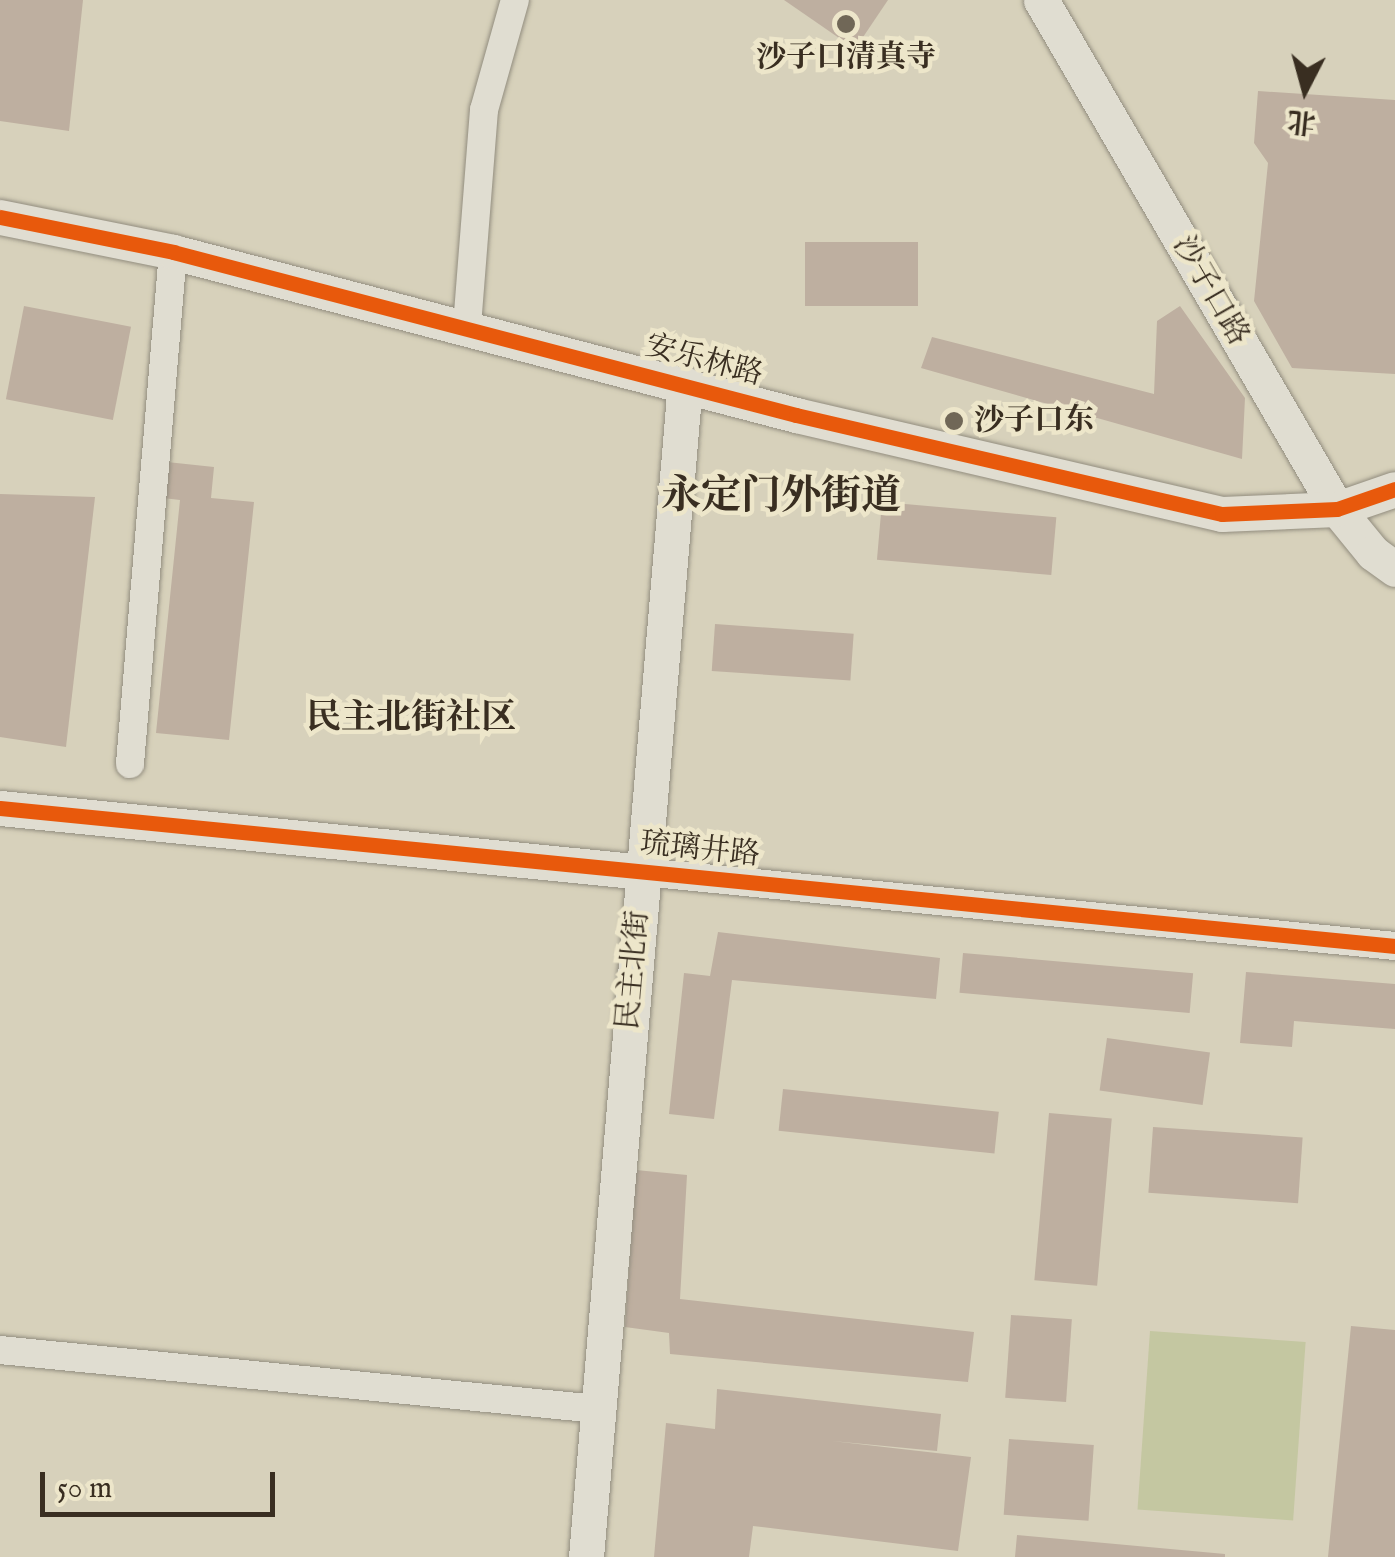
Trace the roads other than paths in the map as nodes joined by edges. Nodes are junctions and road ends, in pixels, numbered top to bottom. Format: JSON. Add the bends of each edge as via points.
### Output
{"nodes":[{"id":1,"x":515,"y":0,"type":"edge"},
{"id":2,"x":1041,"y":0,"type":"edge"},
{"id":3,"x":0,"y":217,"type":"edge"},
{"id":4,"x":173,"y":252,"type":"junction"},
{"id":5,"x":467,"y":326,"type":"junction"},
{"id":6,"x":686,"y":384,"type":"junction"},
{"id":7,"x":1395,"y":489,"type":"edge"},
{"id":8,"x":1336,"y":509,"type":"junction"},
{"id":9,"x":1395,"y":569,"type":"edge"},
{"id":10,"x":130,"y":764,"type":"dead end"},
{"id":11,"x":0,"y":808,"type":"edge"},
{"id":12,"x":642,"y":872,"type":"junction"},
{"id":13,"x":1395,"y":946,"type":"edge"},
{"id":14,"x":0,"y":1350,"type":"edge"},
{"id":15,"x":598,"y":1409,"type":"junction"},
{"id":16,"x":586,"y":1557,"type":"edge"}],
"edges":[{"from":1,"to":5,"type":"street","via":[[484,110]]},
{"from":2,"to":8,"type":"street","name":"沙子口路"},
{"from":3,"to":4,"type":"street","name":"安乐林路"},
{"from":4,"to":5,"type":"street","name":"安乐林路"},
{"from":4,"to":10,"type":"street"},
{"from":5,"to":6,"type":"street","name":"安乐林路"},
{"from":6,"to":8,"type":"street","name":"安乐林路","via":[[1222,514]]},
{"from":6,"to":12,"type":"street","name":"民主北街"},
{"from":7,"to":8,"type":"street","name":"安乐林路"},
{"from":8,"to":9,"type":"street","name":"沙子口路","via":[[1372,554]]},
{"from":11,"to":12,"type":"street","name":"琉璃井路"},
{"from":12,"to":13,"type":"street","name":"琉璃井路"},
{"from":12,"to":15,"type":"street","name":"民主北街"},
{"from":14,"to":15,"type":"street"},
{"from":15,"to":16,"type":"street","name":"民主北街"}]}
